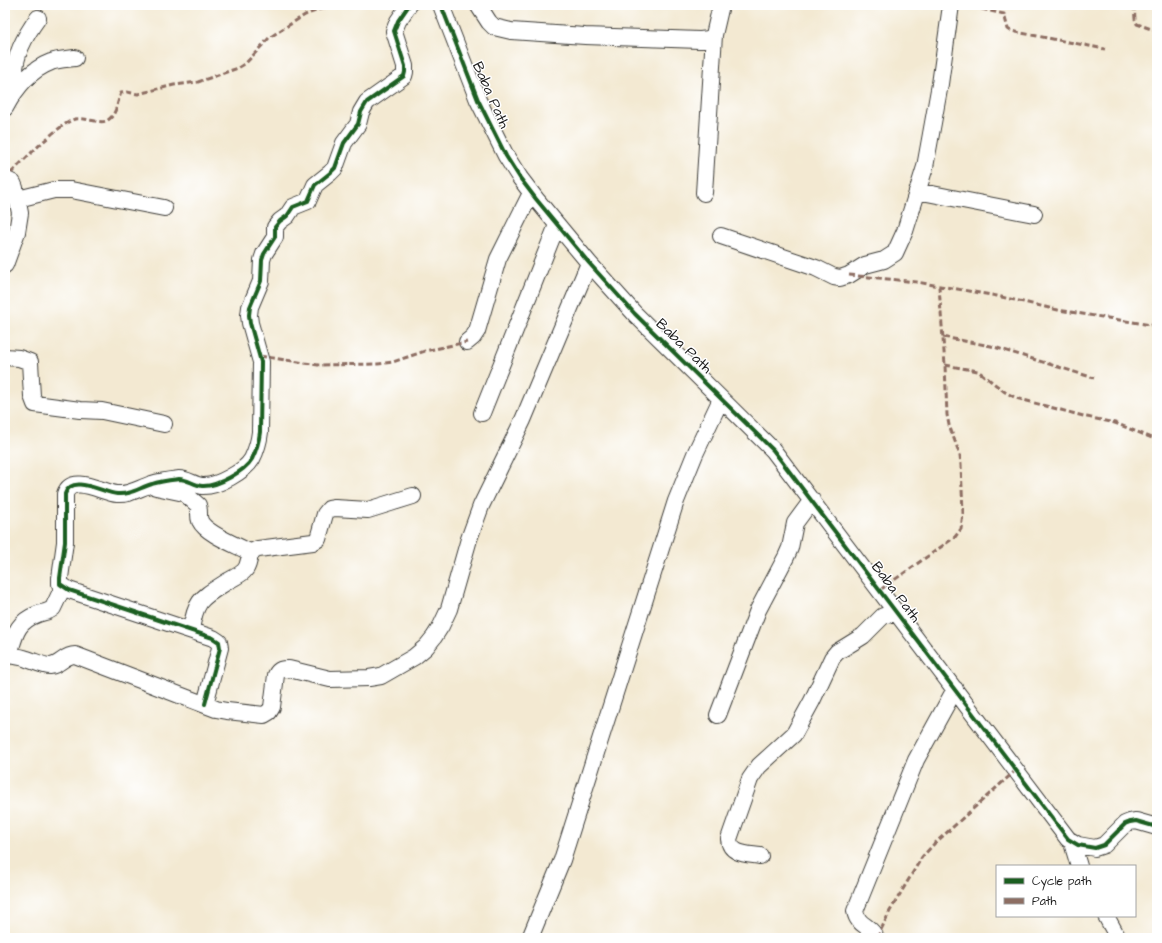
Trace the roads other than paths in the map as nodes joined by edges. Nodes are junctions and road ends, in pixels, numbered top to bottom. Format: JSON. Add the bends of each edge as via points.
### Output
{"nodes":[{"id":1,"x":409,"y":5,"type":"edge"},
{"id":2,"x":441,"y":5,"type":"edge"},
{"id":3,"x":478,"y":5,"type":"edge"},
{"id":4,"x":721,"y":5,"type":"edge"},
{"id":5,"x":951,"y":5,"type":"edge"},
{"id":6,"x":38,"y":18,"type":"dead end"},
{"id":7,"x":714,"y":35,"type":"junction"},
{"id":8,"x":75,"y":58,"type":"dead end"},
{"id":9,"x":16,"y":91,"type":"junction"},
{"id":10,"x":5,"y":108,"type":"edge"},
{"id":11,"x":5,"y":179,"type":"edge"},
{"id":12,"x":917,"y":191,"type":"junction"},
{"id":13,"x":531,"y":193,"type":"junction"},
{"id":14,"x":704,"y":193,"type":"dead end"},
{"id":15,"x":18,"y":199,"type":"junction"},
{"id":16,"x":164,"y":208,"type":"dead end"},
{"id":17,"x":1034,"y":214,"type":"dead end"},
{"id":18,"x":558,"y":225,"type":"junction"},
{"id":19,"x":721,"y":236,"type":"dead end"},
{"id":20,"x":589,"y":263,"type":"junction"},
{"id":21,"x":5,"y":265,"type":"edge"},
{"id":22,"x":467,"y":342,"type":"dead end"},
{"id":23,"x":5,"y":357,"type":"edge"},
{"id":24,"x":721,"y":399,"type":"junction"},
{"id":25,"x":482,"y":413,"type":"dead end"},
{"id":26,"x":164,"y":424,"type":"dead end"},
{"id":27,"x":149,"y":485,"type":"junction"},
{"id":28,"x":412,"y":496,"type":"dead end"},
{"id":29,"x":812,"y":500,"type":"junction"},
{"id":30,"x":251,"y":553,"type":"junction"},
{"id":31,"x":63,"y":587,"type":"junction"},
{"id":32,"x":897,"y":613,"type":"junction"},
{"id":33,"x":191,"y":630,"type":"junction"},
{"id":34,"x":7,"y":655,"type":"edge"},
{"id":35,"x":952,"y":684,"type":"junction"},
{"id":36,"x":205,"y":704,"type":"junction"},
{"id":37,"x":718,"y":715,"type":"dead end"},
{"id":38,"x":1157,"y":826,"type":"edge"},
{"id":39,"x":1072,"y":843,"type":"junction"},
{"id":40,"x":760,"y":856,"type":"dead end"},
{"id":41,"x":1079,"y":865,"type":"edge"},
{"id":42,"x":1107,"y":917,"type":"edge"},
{"id":43,"x":530,"y":938,"type":"edge"},
{"id":44,"x":876,"y":938,"type":"edge"},
{"id":45,"x":1118,"y":938,"type":"edge"}],
"edges":[{"from":1,"to":27,"type":"street","via":[[394,31],[405,66],[404,76],[367,102],[358,124],[344,143],[333,171],[317,182],[308,201],[293,207],[277,224],[274,237],[264,254],[261,281],[249,315],[261,362],[260,439],[252,458],[245,467],[219,482],[202,486],[180,479]]},
{"from":2,"to":13,"type":"street","name":"Baba Path","via":[[478,100],[506,156]]},
{"from":3,"to":7,"type":"street","via":[[494,27],[511,31],[700,40],[709,39]]},
{"from":4,"to":7,"type":"street"},
{"from":5,"to":12,"type":"street","via":[[939,91],[925,167]]},
{"from":6,"to":9,"type":"street","via":[[24,40],[16,64]]},
{"from":7,"to":14,"type":"street"},
{"from":8,"to":9,"type":"street","via":[[51,62],[30,74]]},
{"from":9,"to":10,"type":"street"},
{"from":11,"to":15,"type":"street","via":[[14,186]]},
{"from":12,"to":17,"type":"street"},
{"from":12,"to":19,"type":"street","via":[[905,232],[895,253],[840,278]]},
{"from":13,"to":18,"type":"street","name":"Baba Path"},
{"from":13,"to":22,"type":"street","via":[[498,259],[477,331]]},
{"from":15,"to":16,"type":"street","via":[[54,190],[71,190]]},
{"from":15,"to":21,"type":"street","via":[[20,213],[17,232]]},
{"from":18,"to":20,"type":"street","name":"Baba Path"},
{"from":18,"to":25,"type":"street"},
{"from":20,"to":24,"type":"street","name":"Baba Path","via":[[655,335]]},
{"from":20,"to":36,"type":"street","via":[[523,420],[481,506],[442,626],[426,647],[381,676],[369,678],[330,679],[289,669],[278,670],[272,707],[264,715],[227,711]]},
{"from":23,"to":26,"type":"street","via":[[30,362],[32,396],[35,404],[102,411]]},
{"from":24,"to":29,"type":"street","name":"Baba Path","via":[[773,450]]},
{"from":24,"to":43,"type":"street","via":[[694,454],[676,501],[562,860]]},
{"from":27,"to":30,"type":"street","via":[[184,493],[198,505],[200,521],[204,527],[216,536]]},
{"from":27,"to":31,"type":"street","via":[[124,494],[80,484],[74,484],[66,489],[65,542],[60,578]]},
{"from":28,"to":30,"type":"street","via":[[368,510],[329,509],[325,514],[318,539],[258,549]]},
{"from":29,"to":32,"type":"street","name":"Baba Path"},
{"from":29,"to":37,"type":"street","via":[[795,523],[790,548],[758,610]]},
{"from":30,"to":33,"type":"street","via":[[245,570],[209,593],[197,605]]},
{"from":31,"to":33,"type":"street"},
{"from":31,"to":34,"type":"street","via":[[50,611],[39,613],[21,623]]},
{"from":32,"to":35,"type":"street","name":"Baba Path"},
{"from":32,"to":40,"type":"street","via":[[883,616],[863,636],[837,652],[794,734],[759,766],[750,779],[729,845],[738,852]]},
{"from":33,"to":36,"type":"street","via":[[219,642],[220,648]]},
{"from":34,"to":36,"type":"street","via":[[47,666],[58,664],[70,655],[75,655]]},
{"from":35,"to":39,"type":"street","name":"Baba Path"},
{"from":35,"to":44,"type":"street","via":[[916,760],[855,911],[860,923],[872,930]]},
{"from":38,"to":39,"type":"street","via":[[1130,822],[1104,845],[1095,848]]},
{"from":39,"to":41,"type":"street"},
{"from":42,"to":45,"type":"street"}]}
